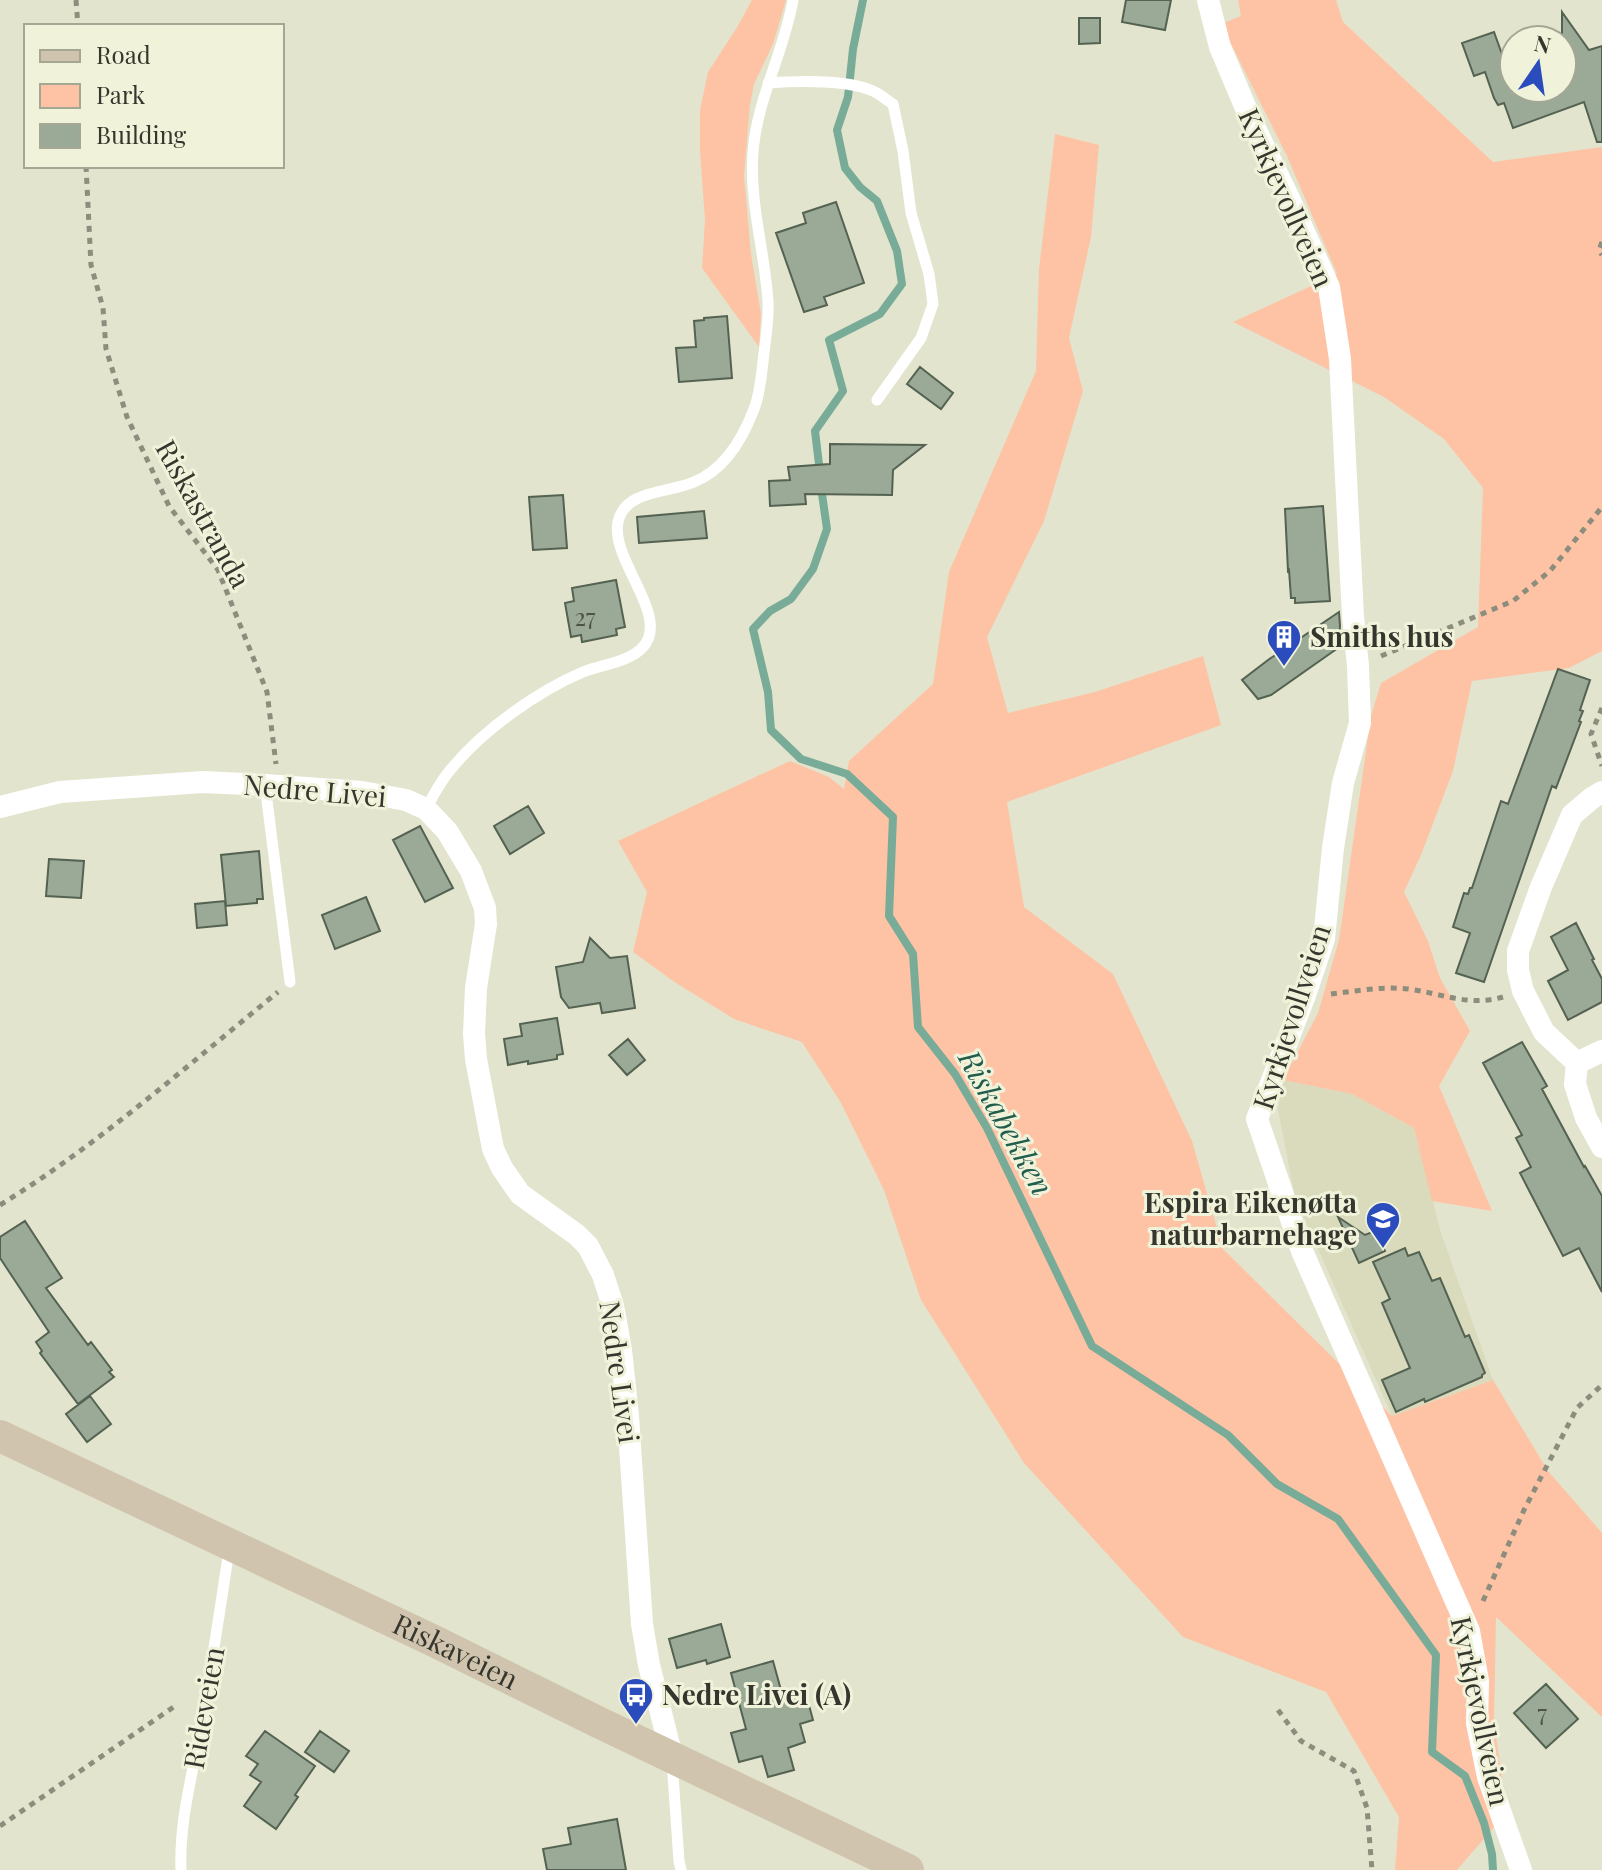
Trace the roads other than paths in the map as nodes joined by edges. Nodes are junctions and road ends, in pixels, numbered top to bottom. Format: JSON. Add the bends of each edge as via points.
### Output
{"nodes":[{"id":1,"x":793,"y":0,"type":"edge"},
{"id":2,"x":1208,"y":0,"type":"edge"},
{"id":3,"x":768,"y":83,"type":"junction"},
{"id":4,"x":877,"y":400,"type":"dead end"},
{"id":5,"x":272,"y":785,"type":"junction"},
{"id":6,"x":1602,"y":792,"type":"edge"},
{"id":7,"x":0,"y":807,"type":"edge"},
{"id":8,"x":426,"y":809,"type":"junction"},
{"id":9,"x":290,"y":982,"type":"road end"},
{"id":10,"x":1602,"y":1051,"type":"edge"},
{"id":11,"x":1577,"y":1063,"type":"junction"},
{"id":12,"x":1602,"y":1147,"type":"edge"},
{"id":13,"x":0,"y":1436,"type":"edge"},
{"id":14,"x":230,"y":1545,"type":"junction"},
{"id":15,"x":672,"y":1757,"type":"junction"},
{"id":16,"x":181,"y":1870,"type":"edge"},
{"id":17,"x":681,"y":1870,"type":"edge"},
{"id":18,"x":908,"y":1870,"type":"edge"},
{"id":19,"x":1521,"y":1870,"type":"edge"}],
"edges":[{"from":1,"to":3,"type":"lane"},
{"from":2,"to":19,"type":"street","name":"Kyrkjevollveien","via":[[1220,47],[1329,287],[1340,359],[1358,666],[1360,723],[1343,783],[1324,939],[1257,1119],[1302,1251],[1469,1631],[1488,1777]]},
{"from":3,"to":4,"type":"lane","via":[[832,83],[875,92],[893,104],[933,304],[921,338]]},
{"from":3,"to":8,"type":"lane","via":[[753,152],[768,303],[758,395],[747,426],[715,469],[695,482],[632,502],[618,519],[619,544],[648,608],[647,642],[626,659],[586,670],[529,701],[469,749]]},
{"from":5,"to":7,"type":"street","name":"Nedre Livei","via":[[203,782],[60,792]]},
{"from":5,"to":8,"type":"street","name":"Nedre Livei","via":[[388,796]]},
{"from":5,"to":9,"type":"lane"},
{"from":6,"to":11,"type":"street","via":[[1572,815],[1518,951],[1523,991],[1544,1032]]},
{"from":8,"to":15,"type":"street","name":"Nedre Livei","via":[[447,831],[471,871],[485,908],[474,1034],[493,1149],[520,1194],[588,1246],[613,1306],[628,1416],[642,1624]]},
{"from":10,"to":11,"type":"street"},
{"from":11,"to":12,"type":"street","via":[[1575,1084]]},
{"from":13,"to":14,"type":"main road","name":"Riskaveien"},
{"from":14,"to":15,"type":"main road","name":"Riskaveien"},
{"from":14,"to":16,"type":"lane","name":"Rideveien","via":[[184,1817]]},
{"from":15,"to":17,"type":"lane"},
{"from":15,"to":18,"type":"main road","name":"Riskaveien"}]}
